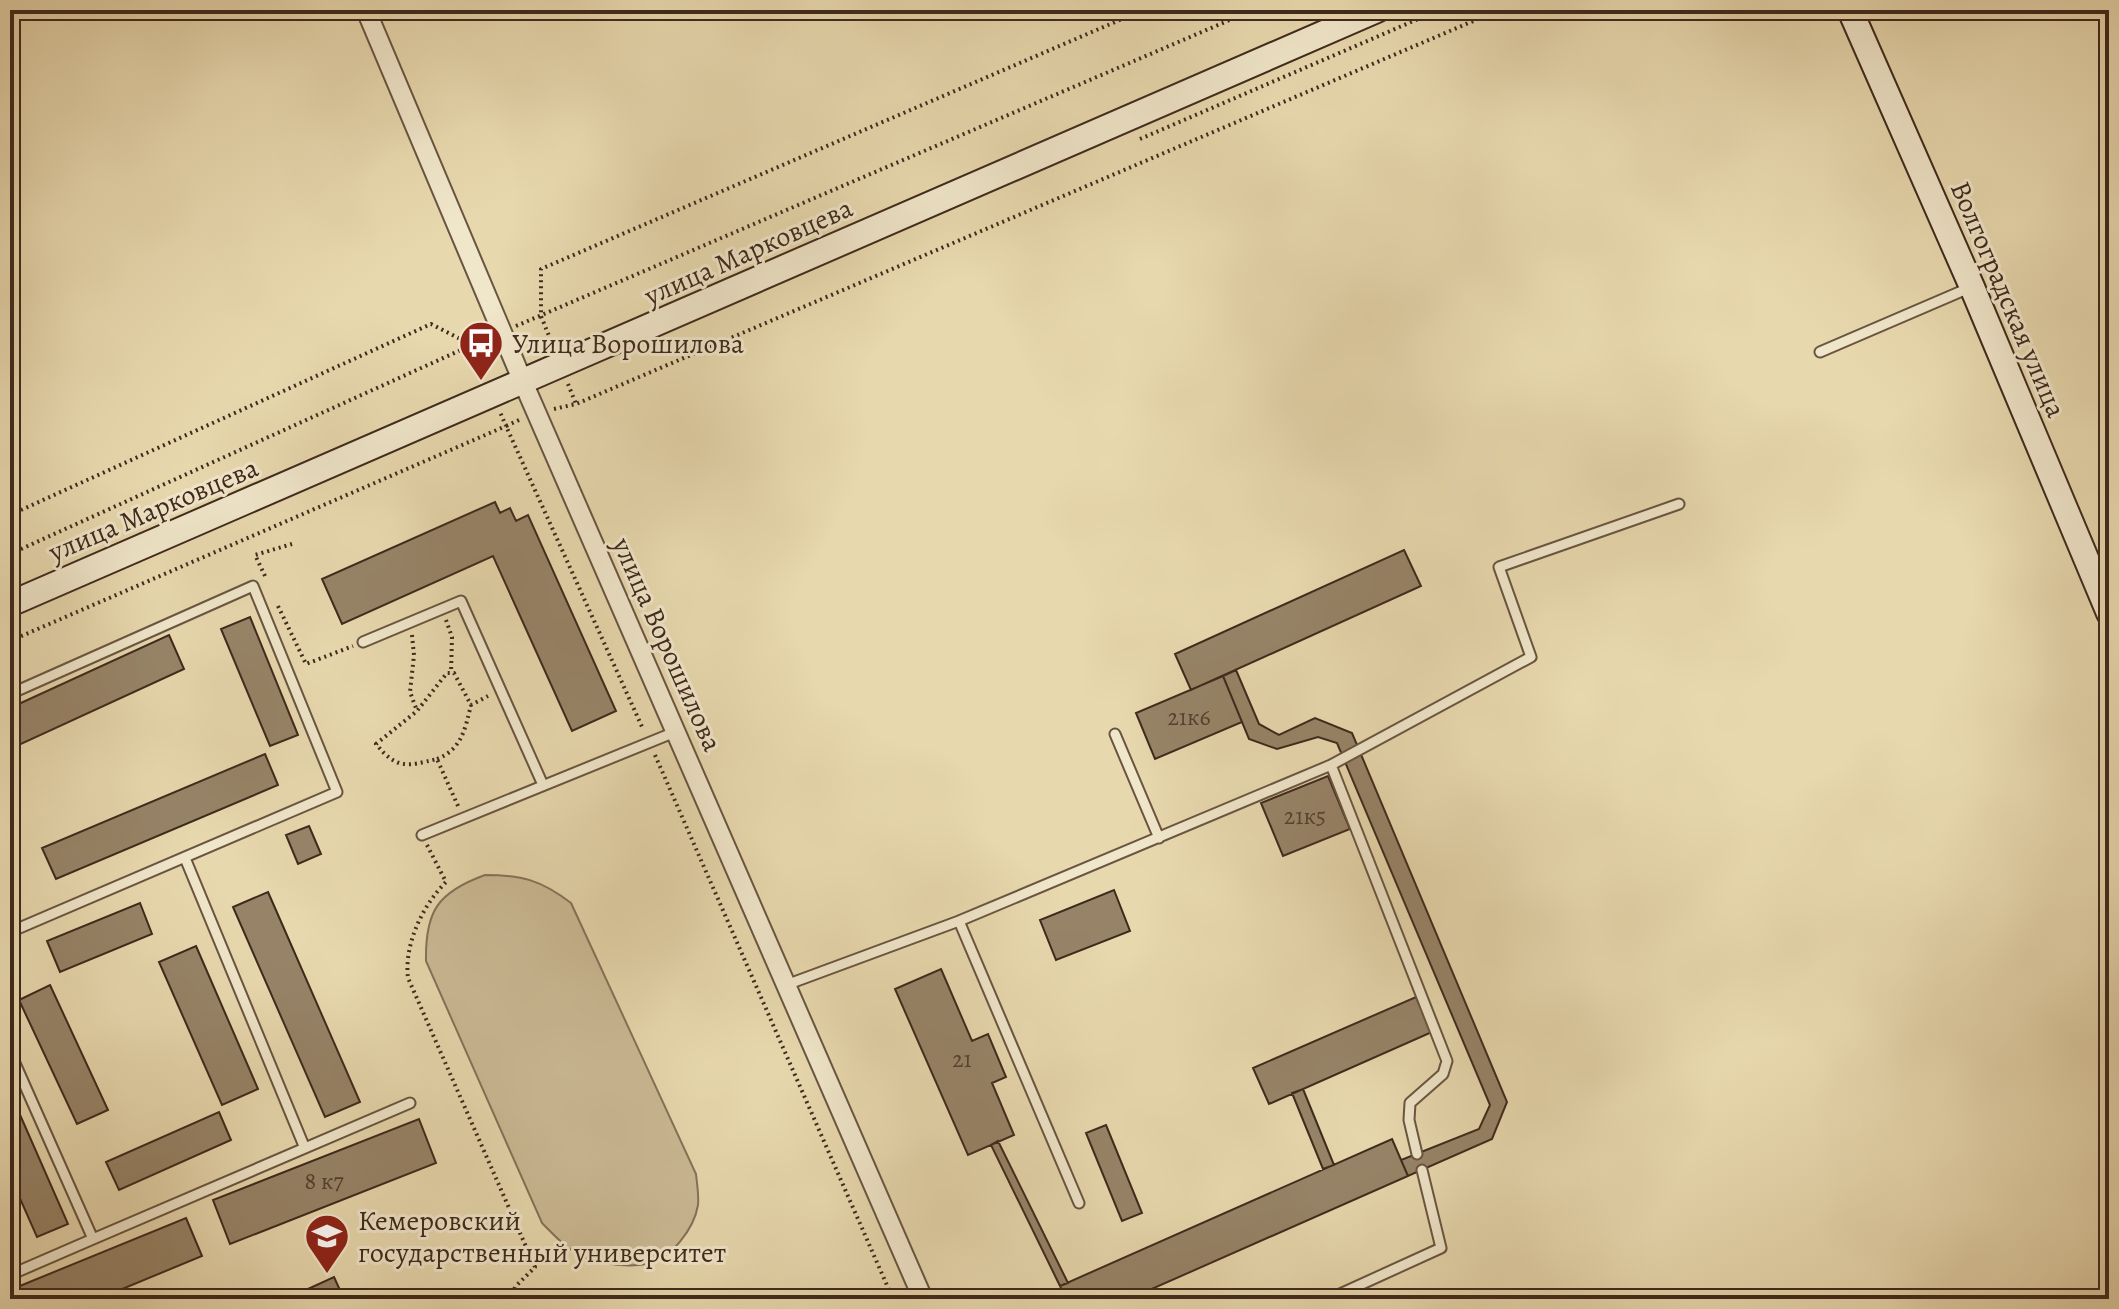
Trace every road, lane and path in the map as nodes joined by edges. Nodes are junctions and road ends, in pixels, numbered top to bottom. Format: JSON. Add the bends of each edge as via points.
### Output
{"nodes":[{"id":1,"x":366,"y":10,"type":"edge"},
{"id":2,"x":1143,"y":10,"type":"edge"},
{"id":3,"x":1253,"y":10,"type":"edge"},
{"id":4,"x":1377,"y":10,"type":"edge"},
{"id":5,"x":1499,"y":10,"type":"edge"},
{"id":6,"x":1850,"y":10,"type":"edge"},
{"id":7,"x":1972,"y":287,"type":"junction"},
{"id":8,"x":541,"y":316,"type":"junction"},
{"id":9,"x":502,"y":331,"type":"junction"},
{"id":10,"x":472,"y":345,"type":"junction"},
{"id":11,"x":1820,"y":352,"type":"dead end"},
{"id":12,"x":523,"y":382,"type":"junction"},
{"id":13,"x":493,"y":394,"type":"junction"},
{"id":14,"x":536,"y":413,"type":"junction"},
{"id":15,"x":506,"y":426,"type":"junction"},
{"id":16,"x":1679,"y":504,"type":"dead end"},
{"id":17,"x":10,"y":515,"type":"edge"},
{"id":18,"x":292,"y":544,"type":"dead end"},
{"id":19,"x":10,"y":554,"type":"edge"},
{"id":20,"x":268,"y":583,"type":"dead end"},
{"id":21,"x":274,"y":596,"type":"dead end"},
{"id":22,"x":2107,"y":602,"type":"edge"},
{"id":23,"x":10,"y":604,"type":"edge"},
{"id":24,"x":443,"y":608,"type":"junction"},
{"id":25,"x":411,"y":622,"type":"junction"},
{"id":26,"x":10,"y":641,"type":"edge"},
{"id":27,"x":363,"y":642,"type":"joint"},
{"id":28,"x":451,"y":673,"type":"junction"},
{"id":29,"x":501,"y":689,"type":"junction"},
{"id":30,"x":10,"y":694,"type":"edge"},
{"id":31,"x":471,"y":705,"type":"junction"},
{"id":32,"x":417,"y":711,"type":"junction"},
{"id":33,"x":675,"y":732,"type":"junction"},
{"id":34,"x":1115,"y":734,"type":"dead end"},
{"id":35,"x":649,"y":743,"type":"junction"},
{"id":36,"x":437,"y":759,"type":"junction"},
{"id":37,"x":1331,"y":765,"type":"junction"},
{"id":38,"x":543,"y":785,"type":"junction"},
{"id":39,"x":463,"y":818,"type":"junction"},
{"id":40,"x":422,"y":835,"type":"joint"},
{"id":41,"x":1159,"y":838,"type":"junction"},
{"id":42,"x":185,"y":858,"type":"junction"},
{"id":43,"x":959,"y":921,"type":"junction"},
{"id":44,"x":10,"y":932,"type":"edge"},
{"id":45,"x":786,"y":985,"type":"junction"},
{"id":46,"x":10,"y":1052,"type":"edge"},
{"id":47,"x":410,"y":1103,"type":"dead end"},
{"id":48,"x":304,"y":1146,"type":"junction"},
{"id":49,"x":1417,"y":1154,"type":"dead end"},
{"id":50,"x":1422,"y":1170,"type":"dead end"},
{"id":51,"x":1079,"y":1203,"type":"dead end"},
{"id":52,"x":93,"y":1239,"type":"junction"},
{"id":53,"x":10,"y":1275,"type":"edge"},
{"id":54,"x":511,"y":1299,"type":"edge"},
{"id":55,"x":893,"y":1299,"type":"edge"},
{"id":56,"x":923,"y":1299,"type":"edge"},
{"id":57,"x":1329,"y":1299,"type":"edge"}],
"edges":[{"from":1,"to":9,"type":"street","name":"улица Ворошилова"},
{"from":2,"to":8,"type":"path","via":[[541,269]]},
{"from":3,"to":8,"type":"path"},
{"from":4,"to":12,"type":"main road","name":"улица Марковцева"},
{"from":5,"to":14,"type":"path","via":[[576,404]]},
{"from":6,"to":7,"type":"main road","name":"Волгоградская улица"},
{"from":7,"to":11,"type":"lane"},
{"from":7,"to":22,"type":"main road","name":"Волгоградская улица"},
{"from":8,"to":9,"type":"path"},
{"from":9,"to":10,"type":"path"},
{"from":9,"to":12,"type":"street","name":"улица Ворошилова"},
{"from":10,"to":13,"type":"path"},
{"from":10,"to":17,"type":"path","via":[[431,324]]},
{"from":10,"to":19,"type":"path"},
{"from":12,"to":13,"type":"main road","name":"улица Марковцева"},
{"from":12,"to":14,"type":"street","name":"улица Ворошилова"},
{"from":13,"to":15,"type":"path"},
{"from":13,"to":23,"type":"main road","name":"улица Марковцева"},
{"from":14,"to":15,"type":"path"},
{"from":14,"to":33,"type":"street","name":"улица Ворошилова"},
{"from":15,"to":26,"type":"path"},
{"from":15,"to":35,"type":"path"},
{"from":16,"to":37,"type":"lane","via":[[1499,567],[1531,657]]},
{"from":18,"to":20,"type":"path","via":[[255,555]]},
{"from":21,"to":27,"type":"path","via":[[306,664]]},
{"from":24,"to":25,"type":"lane"},
{"from":24,"to":28,"type":"path","via":[[452,637]]},
{"from":24,"to":29,"type":"lane","via":[[461,601]]},
{"from":25,"to":27,"type":"lane"},
{"from":25,"to":32,"type":"path","via":[[410,692]]},
{"from":28,"to":31,"type":"path"},
{"from":28,"to":32,"type":"path"},
{"from":29,"to":31,"type":"path"},
{"from":29,"to":38,"type":"lane"},
{"from":30,"to":42,"type":"lane","via":[[253,586],[337,792]]},
{"from":31,"to":36,"type":"path","via":[[464,737]]},
{"from":32,"to":36,"type":"path","via":[[376,744],[389,760],[411,765]]},
{"from":33,"to":35,"type":"lane"},
{"from":33,"to":45,"type":"street","name":"улица Ворошилова"},
{"from":34,"to":41,"type":"lane"},
{"from":35,"to":38,"type":"lane"},
{"from":35,"to":55,"type":"path"},
{"from":36,"to":39,"type":"path"},
{"from":37,"to":41,"type":"lane"},
{"from":37,"to":49,"type":"lane","via":[[1447,1061],[1443,1074],[1410,1103]]},
{"from":38,"to":39,"type":"lane"},
{"from":39,"to":40,"type":"lane"},
{"from":40,"to":54,"type":"path","via":[[446,882],[429,900],[418,926],[406,962],[408,978],[535,1267]]},
{"from":41,"to":43,"type":"lane"},
{"from":42,"to":44,"type":"lane"},
{"from":42,"to":48,"type":"lane"},
{"from":43,"to":45,"type":"lane"},
{"from":43,"to":51,"type":"lane"},
{"from":45,"to":56,"type":"street","name":"улица Ворошилова"},
{"from":46,"to":52,"type":"lane"},
{"from":47,"to":48,"type":"lane"},
{"from":48,"to":52,"type":"lane"},
{"from":50,"to":57,"type":"lane","via":[[1441,1248]]},
{"from":52,"to":53,"type":"lane"}]}
